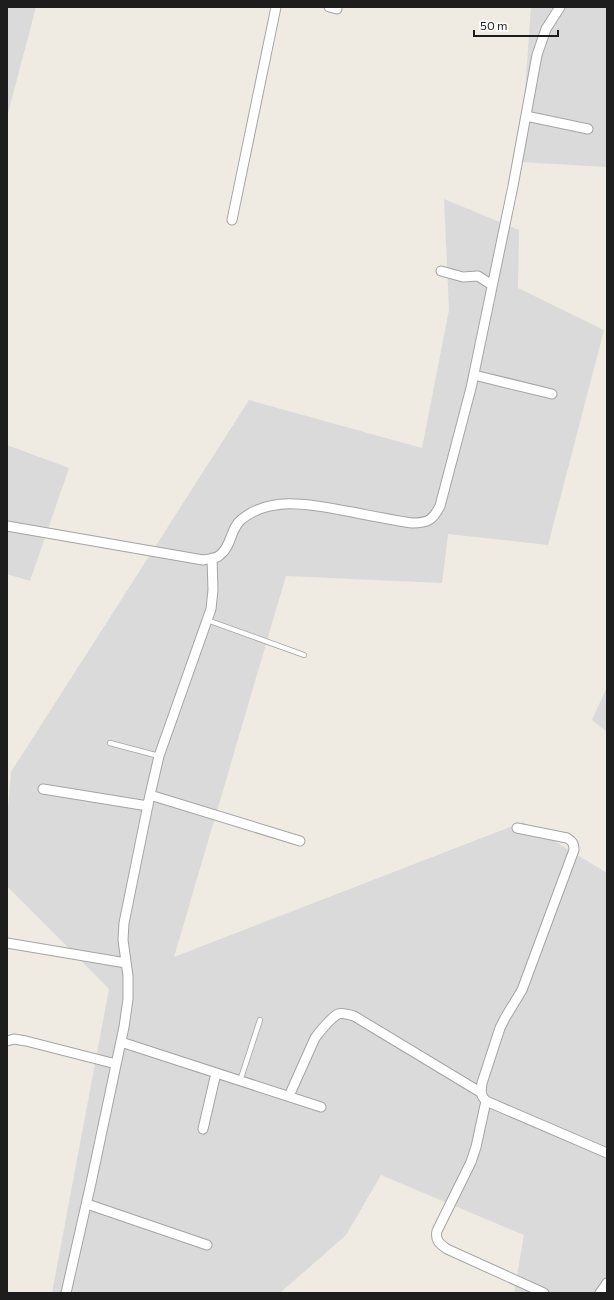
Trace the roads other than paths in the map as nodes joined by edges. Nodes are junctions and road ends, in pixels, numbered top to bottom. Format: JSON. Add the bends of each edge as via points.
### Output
{"nodes":[{"id":1,"x":276,"y":7,"type":"edge"},
{"id":2,"x":560,"y":7,"type":"edge"},
{"id":3,"x":526,"y":116,"type":"junction"},
{"id":4,"x":588,"y":129,"type":"dead end"},
{"id":5,"x":232,"y":220,"type":"dead end"},
{"id":6,"x":441,"y":271,"type":"dead end"},
{"id":7,"x":492,"y":285,"type":"junction"},
{"id":8,"x":474,"y":375,"type":"junction"},
{"id":9,"x":552,"y":394,"type":"dead end"},
{"id":10,"x":7,"y":526,"type":"edge"},
{"id":11,"x":212,"y":558,"type":"junction"},
{"id":12,"x":207,"y":620,"type":"junction"},
{"id":13,"x":304,"y":655,"type":"dead end"},
{"id":14,"x":110,"y":742,"type":"dead end"},
{"id":15,"x":160,"y":756,"type":"junction"},
{"id":16,"x":43,"y":789,"type":"dead end"},
{"id":17,"x":150,"y":795,"type":"junction"},
{"id":18,"x":148,"y":806,"type":"junction"},
{"id":19,"x":516,"y":828,"type":"dead end"},
{"id":20,"x":300,"y":841,"type":"dead end"},
{"id":21,"x":7,"y":943,"type":"edge"},
{"id":22,"x":126,"y":963,"type":"junction"},
{"id":23,"x":260,"y":1020,"type":"dead end"},
{"id":24,"x":7,"y":1040,"type":"edge"},
{"id":25,"x":121,"y":1042,"type":"junction"},
{"id":26,"x":116,"y":1064,"type":"junction"},
{"id":27,"x":216,"y":1073,"type":"junction"},
{"id":28,"x":240,"y":1080,"type":"junction"},
{"id":29,"x":480,"y":1092,"type":"junction"},
{"id":30,"x":289,"y":1096,"type":"junction"},
{"id":31,"x":486,"y":1101,"type":"junction"},
{"id":32,"x":321,"y":1107,"type":"dead end"},
{"id":33,"x":203,"y":1129,"type":"dead end"},
{"id":34,"x":607,"y":1154,"type":"edge"},
{"id":35,"x":87,"y":1204,"type":"junction"},
{"id":36,"x":207,"y":1245,"type":"dead end"},
{"id":37,"x":607,"y":1283,"type":"edge"},
{"id":38,"x":66,"y":1293,"type":"edge"},
{"id":39,"x":544,"y":1293,"type":"edge"},
{"id":40,"x":600,"y":1293,"type":"edge"}],
"edges":[{"from":1,"to":5,"type":"street"},
{"from":2,"to":3,"type":"street","via":[[546,29]]},
{"from":3,"to":4,"type":"street"},
{"from":3,"to":7,"type":"street"},
{"from":6,"to":7,"type":"street","via":[[459,276],[478,276]]},
{"from":7,"to":8,"type":"street"},
{"from":8,"to":9,"type":"street"},
{"from":8,"to":11,"type":"street","via":[[440,506],[430,520],[412,523],[308,504],[276,505],[263,508],[241,519],[234,528],[225,550],[220,556]]},
{"from":10,"to":11,"type":"street","via":[[178,557],[203,560]]},
{"from":11,"to":12,"type":"street","via":[[213,590]]},
{"from":12,"to":13,"type":"lane"},
{"from":12,"to":15,"type":"street"},
{"from":14,"to":15,"type":"lane"},
{"from":15,"to":17,"type":"street"},
{"from":16,"to":18,"type":"street"},
{"from":17,"to":18,"type":"street"},
{"from":17,"to":20,"type":"street"},
{"from":18,"to":22,"type":"street","via":[[124,923]]},
{"from":19,"to":29,"type":"street","via":[[567,838],[572,841],[574,850],[522,990],[500,1028]]},
{"from":21,"to":22,"type":"street"},
{"from":22,"to":25,"type":"street","via":[[128,999]]},
{"from":23,"to":28,"type":"lane"},
{"from":24,"to":26,"type":"street","via":[[26,1041]]},
{"from":25,"to":26,"type":"street"},
{"from":25,"to":27,"type":"street"},
{"from":26,"to":35,"type":"street"},
{"from":27,"to":28,"type":"street"},
{"from":27,"to":33,"type":"street"},
{"from":28,"to":30,"type":"street"},
{"from":29,"to":30,"type":"street","via":[[345,1013],[338,1014],[315,1038]]},
{"from":29,"to":31,"type":"street"},
{"from":30,"to":32,"type":"street"},
{"from":31,"to":34,"type":"street"},
{"from":31,"to":39,"type":"street","via":[[476,1147],[436,1237],[438,1243],[447,1249]]},
{"from":35,"to":36,"type":"street"},
{"from":35,"to":38,"type":"street"},
{"from":37,"to":40,"type":"street"}]}
